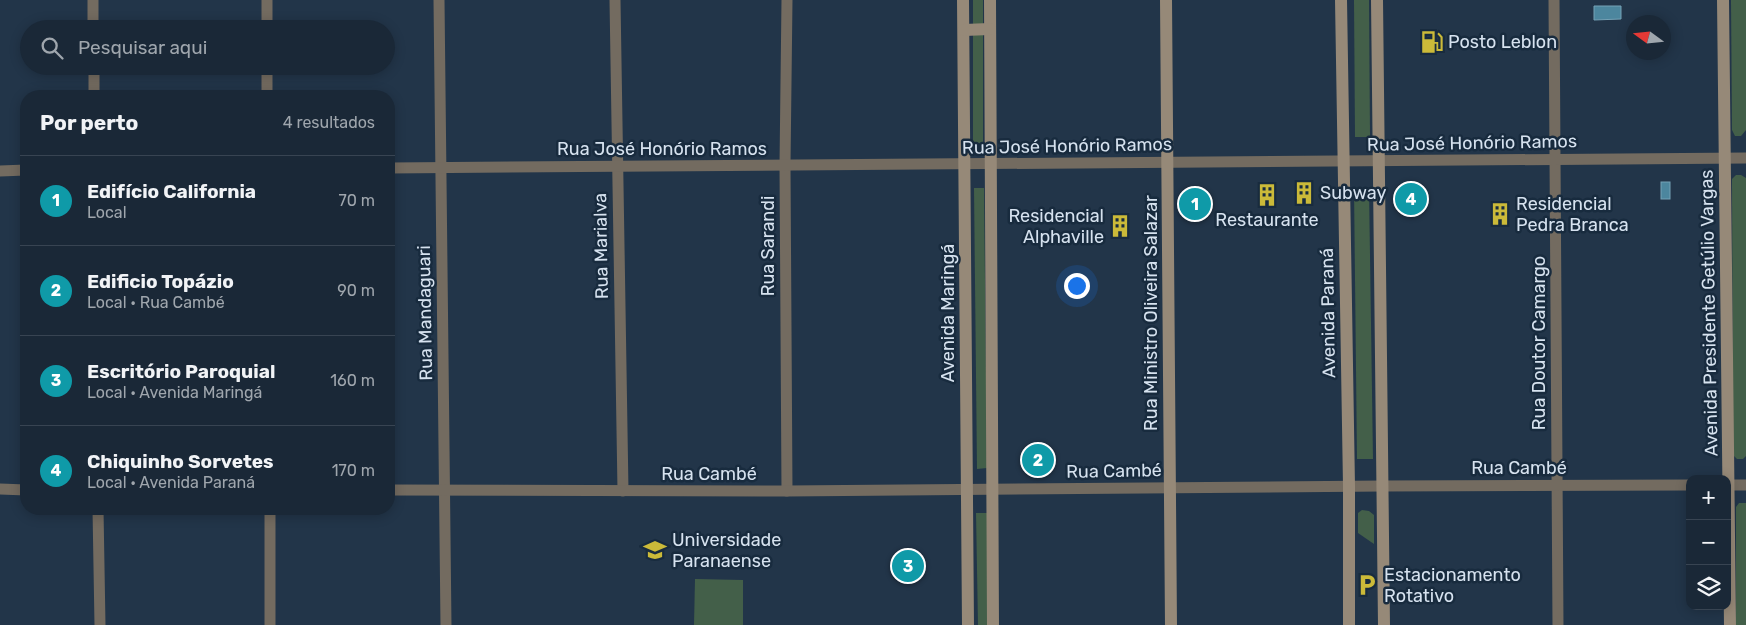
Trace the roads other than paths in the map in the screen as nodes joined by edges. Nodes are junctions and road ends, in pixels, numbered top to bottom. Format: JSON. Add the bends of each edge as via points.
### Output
{"nodes":[{"id":1,"x":93,"y":0,"type":"edge"},
{"id":2,"x":267,"y":0,"type":"edge"},
{"id":3,"x":439,"y":0,"type":"edge"},
{"id":4,"x":615,"y":0,"type":"edge"},
{"id":5,"x":787,"y":0,"type":"edge"},
{"id":6,"x":963,"y":0,"type":"edge"},
{"id":7,"x":990,"y":0,"type":"edge"},
{"id":8,"x":1166,"y":0,"type":"edge"},
{"id":9,"x":1341,"y":0,"type":"edge"},
{"id":10,"x":1377,"y":0,"type":"edge"},
{"id":11,"x":1554,"y":0,"type":"edge"},
{"id":12,"x":1723,"y":0,"type":"edge"},
{"id":13,"x":93,"y":20,"type":"edge"},
{"id":14,"x":267,"y":20,"type":"edge"},
{"id":15,"x":990,"y":29,"type":"junction"},
{"id":16,"x":964,"y":30,"type":"junction"},
{"id":17,"x":94,"y":75,"type":"edge"},
{"id":18,"x":267,"y":75,"type":"edge"},
{"id":19,"x":94,"y":90,"type":"edge"},
{"id":20,"x":268,"y":90,"type":"edge"},
{"id":21,"x":1724,"y":158,"type":"junction"},
{"id":22,"x":1746,"y":158,"type":"edge"},
{"id":23,"x":1555,"y":160,"type":"junction"},
{"id":24,"x":1378,"y":161,"type":"junction"},
{"id":25,"x":1343,"y":162,"type":"junction"},
{"id":26,"x":1168,"y":163,"type":"junction"},
{"id":27,"x":785,"y":165,"type":"junction"},
{"id":28,"x":964,"y":165,"type":"junction"},
{"id":29,"x":990,"y":165,"type":"junction"},
{"id":30,"x":617,"y":166,"type":"junction"},
{"id":31,"x":395,"y":168,"type":"edge"},
{"id":32,"x":441,"y":168,"type":"junction"},
{"id":33,"x":20,"y":170,"type":"edge"},
{"id":34,"x":0,"y":171,"type":"edge"},
{"id":35,"x":1728,"y":475,"type":"edge"},
{"id":36,"x":1686,"y":485,"type":"edge"},
{"id":37,"x":1731,"y":485,"type":"edge"},
{"id":38,"x":1746,"y":485,"type":"edge"},
{"id":39,"x":1349,"y":486,"type":"junction"},
{"id":40,"x":1383,"y":486,"type":"junction"},
{"id":41,"x":1557,"y":486,"type":"junction"},
{"id":42,"x":1170,"y":488,"type":"junction"},
{"id":43,"x":0,"y":490,"type":"edge"},
{"id":44,"x":20,"y":490,"type":"edge"},
{"id":45,"x":395,"y":490,"type":"edge"},
{"id":46,"x":445,"y":490,"type":"junction"},
{"id":47,"x":967,"y":490,"type":"junction"},
{"id":48,"x":992,"y":490,"type":"junction"},
{"id":49,"x":624,"y":491,"type":"junction"},
{"id":50,"x":787,"y":492,"type":"junction"},
{"id":51,"x":98,"y":515,"type":"edge"},
{"id":52,"x":270,"y":515,"type":"edge"},
{"id":53,"x":1728,"y":520,"type":"edge"},
{"id":54,"x":100,"y":625,"type":"edge"},
{"id":55,"x":270,"y":625,"type":"edge"},
{"id":56,"x":446,"y":625,"type":"edge"},
{"id":57,"x":968,"y":625,"type":"edge"},
{"id":58,"x":993,"y":625,"type":"edge"},
{"id":59,"x":1171,"y":625,"type":"edge"},
{"id":60,"x":1349,"y":625,"type":"edge"},
{"id":61,"x":1384,"y":625,"type":"edge"},
{"id":62,"x":1558,"y":625,"type":"edge"},
{"id":63,"x":1730,"y":625,"type":"edge"}],
"edges":[{"from":1,"to":13,"type":"street"},
{"from":2,"to":14,"type":"street"},
{"from":3,"to":32,"type":"street","name":"Rua Mandaguari"},
{"from":4,"to":30,"type":"street","name":"Rua Marialva"},
{"from":5,"to":27,"type":"street","name":"Rua Sarandi"},
{"from":6,"to":16,"type":"street","name":"Avenida Maringá"},
{"from":7,"to":15,"type":"street"},
{"from":8,"to":26,"type":"street","name":"Rua Ministro Oliveira Salazar"},
{"from":9,"to":25,"type":"street","name":"Avenida Paraná"},
{"from":10,"to":24,"type":"street"},
{"from":11,"to":23,"type":"street","name":"Rua Doutor Camargo"},
{"from":12,"to":21,"type":"street","name":"Avenida Presidente Getúlio Vargas"},
{"from":15,"to":16,"type":"street"},
{"from":15,"to":29,"type":"street"},
{"from":16,"to":28,"type":"street","name":"Avenida Maringá"},
{"from":17,"to":19,"type":"street"},
{"from":18,"to":20,"type":"street"},
{"from":21,"to":22,"type":"street","name":"Rua José Honório Ramos"},
{"from":21,"to":23,"type":"street","name":"Rua José Honório Ramos"},
{"from":21,"to":35,"type":"street","name":"Avenida Presidente Getúlio Vargas"},
{"from":23,"to":24,"type":"street","name":"Rua José Honório Ramos"},
{"from":23,"to":41,"type":"street","name":"Rua Doutor Camargo"},
{"from":24,"to":25,"type":"street","name":"Rua José Honório Ramos"},
{"from":24,"to":40,"type":"street"},
{"from":25,"to":26,"type":"street","name":"Rua José Honório Ramos"},
{"from":25,"to":39,"type":"street","name":"Avenida Paraná"},
{"from":26,"to":29,"type":"street","name":"Rua José Honório Ramos"},
{"from":26,"to":42,"type":"street","name":"Rua Ministro Oliveira Salazar"},
{"from":27,"to":28,"type":"street","name":"Rua José Honório Ramos"},
{"from":27,"to":30,"type":"street","name":"Rua José Honório Ramos"},
{"from":27,"to":50,"type":"street","name":"Rua Sarandi"},
{"from":28,"to":29,"type":"street","name":"Rua José Honório Ramos"},
{"from":28,"to":47,"type":"street","name":"Avenida Maringá"},
{"from":29,"to":48,"type":"street"},
{"from":30,"to":32,"type":"street","name":"Rua José Honório Ramos"},
{"from":30,"to":49,"type":"street","name":"Rua Marialva"},
{"from":31,"to":32,"type":"street","name":"Rua José Honório Ramos"},
{"from":32,"to":46,"type":"street","name":"Rua Mandaguari"},
{"from":33,"to":34,"type":"street"},
{"from":36,"to":41,"type":"street","name":"Rua Cambé"},
{"from":37,"to":38,"type":"street"},
{"from":39,"to":40,"type":"street","name":"Rua Cambé"},
{"from":39,"to":42,"type":"street","name":"Rua Cambé"},
{"from":39,"to":60,"type":"street","name":"Avenida Paraná"},
{"from":40,"to":41,"type":"street","name":"Rua Cambé"},
{"from":40,"to":61,"type":"street"},
{"from":41,"to":62,"type":"street","name":"Rua Doutor Camargo"},
{"from":42,"to":48,"type":"street","name":"Rua Cambé"},
{"from":42,"to":59,"type":"street","name":"Rua Ministro Oliveira Salazar"},
{"from":43,"to":44,"type":"street"},
{"from":45,"to":46,"type":"street","name":"Rua Cambé"},
{"from":46,"to":49,"type":"street","name":"Rua Cambé"},
{"from":46,"to":56,"type":"street","name":"Rua Mandaguari"},
{"from":47,"to":48,"type":"street","name":"Rua Cambé"},
{"from":47,"to":50,"type":"street","name":"Rua Cambé"},
{"from":47,"to":57,"type":"street","name":"Avenida Maringá"},
{"from":48,"to":58,"type":"street"},
{"from":49,"to":50,"type":"street","name":"Rua Cambé"},
{"from":51,"to":54,"type":"street"},
{"from":52,"to":55,"type":"street"},
{"from":53,"to":63,"type":"street","name":"Avenida Presidente Getúlio Vargas"}]}
